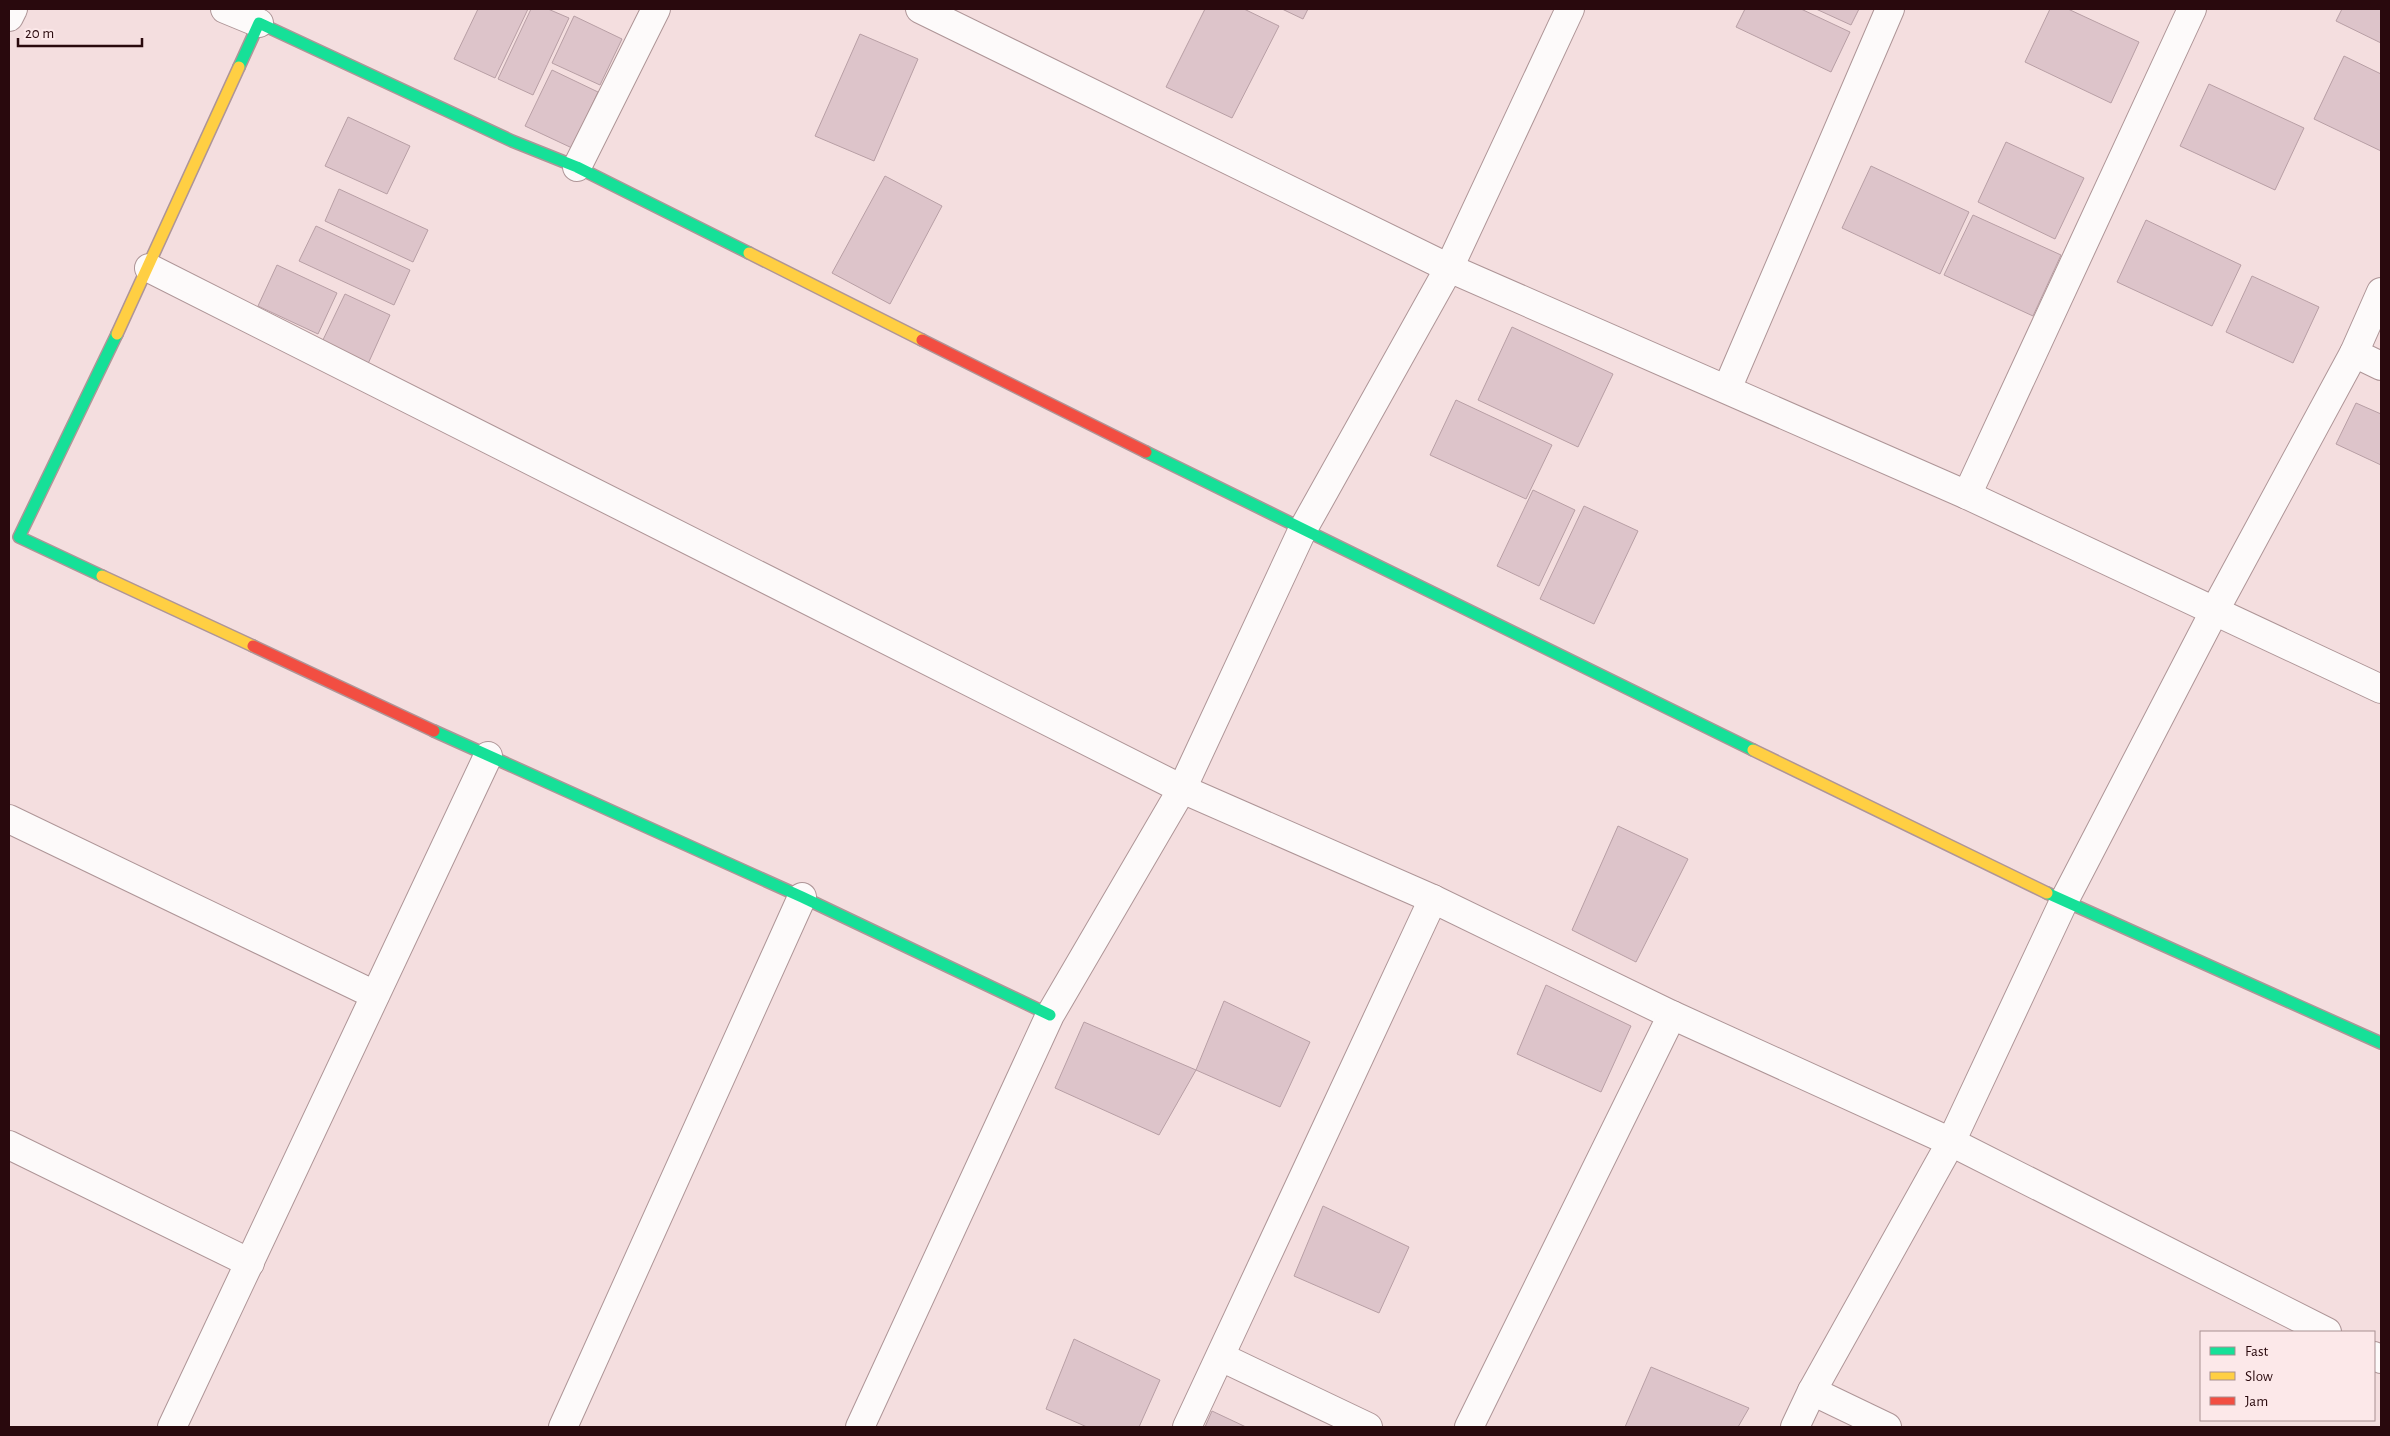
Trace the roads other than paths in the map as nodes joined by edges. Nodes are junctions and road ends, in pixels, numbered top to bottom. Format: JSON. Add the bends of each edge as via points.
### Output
{"nodes":[{"id":1,"x":13,"y":9,"type":"edge"},
{"id":2,"x":225,"y":9,"type":"edge"},
{"id":3,"x":656,"y":9,"type":"edge"},
{"id":4,"x":920,"y":9,"type":"edge"},
{"id":5,"x":1570,"y":9,"type":"edge"},
{"id":6,"x":1890,"y":9,"type":"edge"},
{"id":7,"x":2192,"y":9,"type":"edge"},
{"id":8,"x":9,"y":17,"type":"edge"},
{"id":9,"x":259,"y":23,"type":"junction"},
{"id":10,"x":577,"y":167,"type":"junction"},
{"id":11,"x":149,"y":268,"type":"junction"},
{"id":12,"x":1448,"y":268,"type":"junction"},
{"id":13,"x":2381,"y":292,"type":"edge"},
{"id":14,"x":2354,"y":354,"type":"junction"},
{"id":15,"x":2381,"y":366,"type":"edge"},
{"id":16,"x":1727,"y":389,"type":"junction"},
{"id":17,"x":1967,"y":495,"type":"junction"},
{"id":18,"x":1302,"y":530,"type":"junction"},
{"id":19,"x":14,"y":534,"type":"edge"},
{"id":20,"x":2215,"y":610,"type":"junction"},
{"id":21,"x":2381,"y":689,"type":"edge"},
{"id":22,"x":488,"y":756,"type":"junction"},
{"id":23,"x":1182,"y":788,"type":"junction"},
{"id":24,"x":9,"y":819,"type":"edge"},
{"id":25,"x":802,"y":897,"type":"junction"},
{"id":26,"x":1432,"y":899,"type":"junction"},
{"id":27,"x":2064,"y":902,"type":"junction"},
{"id":28,"x":375,"y":995,"type":"junction"},
{"id":29,"x":1050,"y":1015,"type":"junction"},
{"id":30,"x":1672,"y":1015,"type":"junction"},
{"id":31,"x":2381,"y":1044,"type":"edge"},
{"id":32,"x":1951,"y":1142,"type":"junction"},
{"id":33,"x":9,"y":1145,"type":"edge"},
{"id":34,"x":250,"y":1263,"type":"junction"},
{"id":35,"x":2325,"y":1331,"type":"edge"},
{"id":36,"x":1221,"y":1357,"type":"junction"},
{"id":37,"x":1812,"y":1391,"type":"junction"},
{"id":38,"x":172,"y":1427,"type":"edge"},
{"id":39,"x":563,"y":1427,"type":"edge"},
{"id":40,"x":860,"y":1427,"type":"edge"},
{"id":41,"x":1186,"y":1427,"type":"edge"},
{"id":42,"x":1368,"y":1427,"type":"edge"},
{"id":43,"x":1469,"y":1427,"type":"edge"},
{"id":44,"x":1795,"y":1427,"type":"edge"},
{"id":45,"x":1888,"y":1427,"type":"edge"}],
"edges":[{"from":1,"to":8,"type":"street"},
{"from":2,"to":9,"type":"street"},
{"from":3,"to":10,"type":"street"},
{"from":4,"to":12,"type":"street"},
{"from":5,"to":12,"type":"street"},
{"from":6,"to":16,"type":"street"},
{"from":7,"to":17,"type":"street"},
{"from":9,"to":10,"type":"street","via":[[512,141]]},
{"from":9,"to":11,"type":"street"},
{"from":10,"to":18,"type":"street"},
{"from":11,"to":19,"type":"street"},
{"from":11,"to":23,"type":"street"},
{"from":12,"to":16,"type":"street"},
{"from":12,"to":18,"type":"street"},
{"from":13,"to":14,"type":"street"},
{"from":14,"to":15,"type":"street"},
{"from":14,"to":20,"type":"street"},
{"from":16,"to":17,"type":"street"},
{"from":17,"to":20,"type":"street"},
{"from":18,"to":23,"type":"street"},
{"from":18,"to":27,"type":"street"},
{"from":19,"to":22,"type":"street"},
{"from":20,"to":21,"type":"street"},
{"from":20,"to":27,"type":"street"},
{"from":22,"to":25,"type":"street"},
{"from":22,"to":28,"type":"street"},
{"from":23,"to":26,"type":"street"},
{"from":23,"to":29,"type":"street"},
{"from":24,"to":28,"type":"street"},
{"from":25,"to":29,"type":"street"},
{"from":25,"to":39,"type":"street"},
{"from":26,"to":30,"type":"street"},
{"from":26,"to":36,"type":"street"},
{"from":27,"to":31,"type":"street"},
{"from":27,"to":32,"type":"street"},
{"from":28,"to":34,"type":"street"},
{"from":29,"to":40,"type":"street"},
{"from":30,"to":32,"type":"street"},
{"from":30,"to":43,"type":"street"},
{"from":32,"to":35,"type":"street"},
{"from":32,"to":37,"type":"street"},
{"from":33,"to":34,"type":"street"},
{"from":34,"to":38,"type":"street"},
{"from":36,"to":41,"type":"street"},
{"from":36,"to":42,"type":"street"},
{"from":37,"to":44,"type":"street"},
{"from":37,"to":45,"type":"street"}]}
